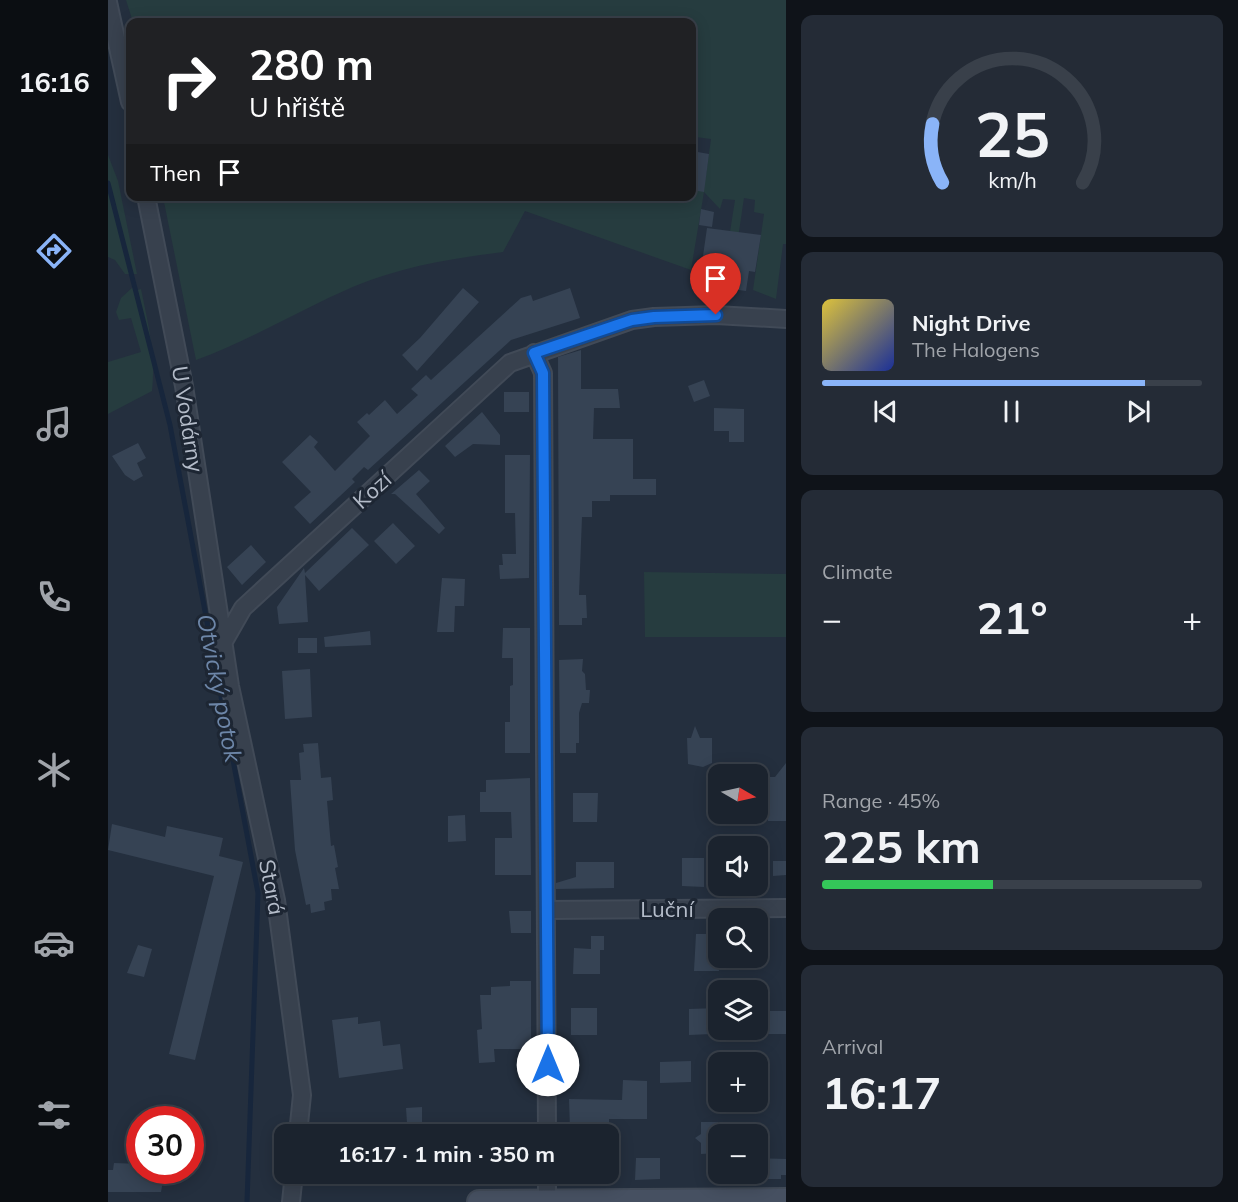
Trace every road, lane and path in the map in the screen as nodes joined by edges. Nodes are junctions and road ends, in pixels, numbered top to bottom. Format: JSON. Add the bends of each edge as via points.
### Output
{"nodes":[{"id":1,"x":108,"y":2,"type":"edge"},
{"id":2,"x":126,"y":84,"type":"edge"},
{"id":3,"x":147,"y":201,"type":"edge"},
{"id":4,"x":786,"y":319,"type":"edge"},
{"id":5,"x":534,"y":353,"type":"junction"},
{"id":6,"x":223,"y":643,"type":"junction"},
{"id":7,"x":786,"y":908,"type":"edge"},
{"id":8,"x":547,"y":910,"type":"junction"},
{"id":9,"x":299,"y":1124,"type":"edge"},
{"id":10,"x":547,"y":1124,"type":"edge"},
{"id":11,"x":293,"y":1184,"type":"edge"},
{"id":12,"x":547,"y":1184,"type":"edge"},
{"id":13,"x":786,"y":1200,"type":"edge"},
{"id":14,"x":547,"y":1201,"type":"edge"},
{"id":15,"x":291,"y":1202,"type":"edge"},
{"id":16,"x":479,"y":1202,"type":"edge"}],
"edges":[{"from":1,"to":2,"type":"street"},
{"from":3,"to":6,"type":"street","name":"U Vodárny","via":[[184,386]]},
{"from":4,"to":5,"type":"street","name":"Kozí","via":[[654,317],[632,320]]},
{"from":5,"to":6,"type":"street","name":"Kozí","via":[[510,363],[243,608]]},
{"from":5,"to":8,"type":"street","via":[[543,373]]},
{"from":6,"to":9,"type":"street","name":"Stará","via":[[276,900],[302,1095]]},
{"from":7,"to":8,"type":"street","name":"Luční"},
{"from":8,"to":10,"type":"street"},
{"from":11,"to":15,"type":"street"},
{"from":12,"to":14,"type":"street"},
{"from":13,"to":14,"type":"main road"},
{"from":14,"to":16,"type":"main road"}]}
